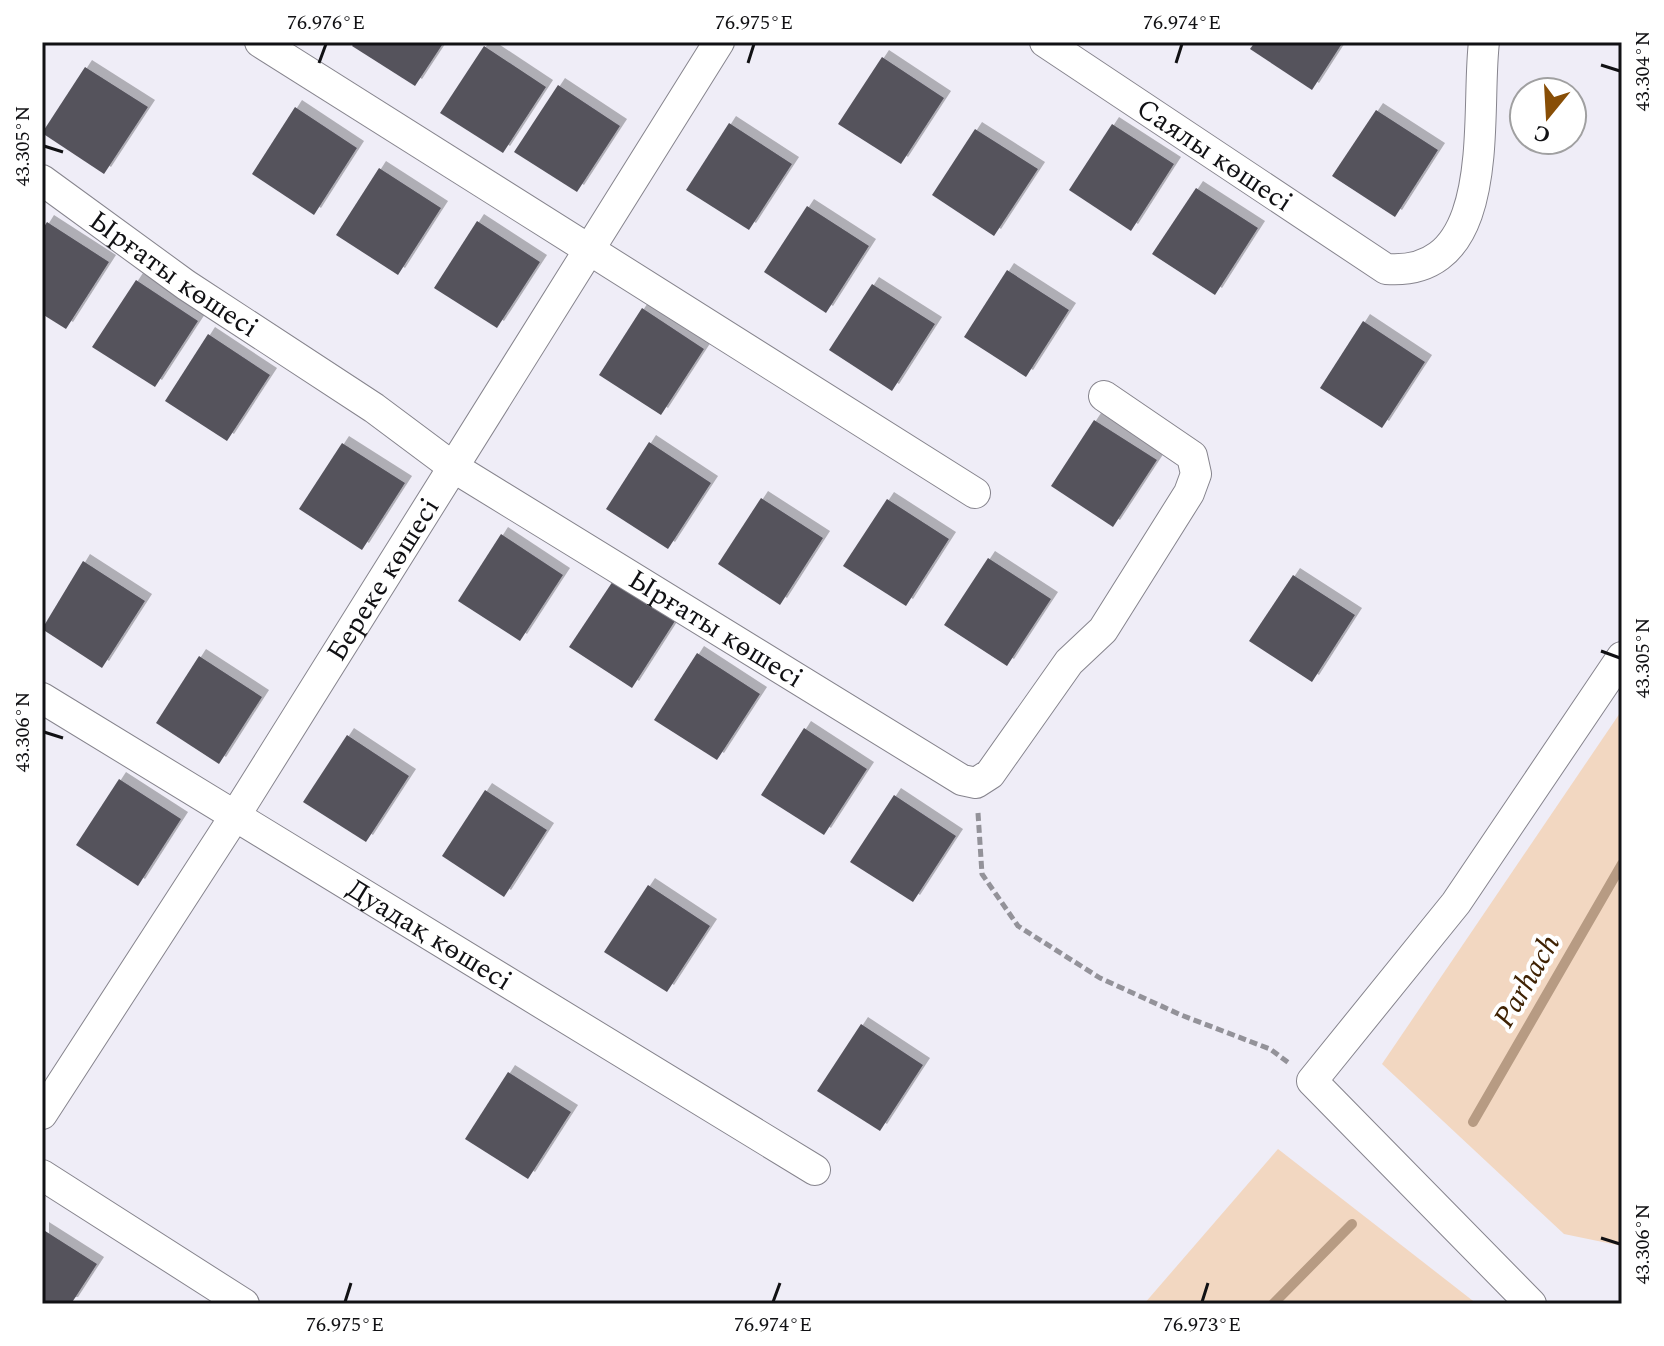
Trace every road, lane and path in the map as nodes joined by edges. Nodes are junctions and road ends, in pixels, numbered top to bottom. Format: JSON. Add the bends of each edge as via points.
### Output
{"nodes":[{"id":1,"x":260,"y":42,"type":"edge"},
{"id":2,"x":719,"y":42,"type":"edge"},
{"id":3,"x":1045,"y":42,"type":"edge"},
{"id":4,"x":1484,"y":42,"type":"edge"},
{"id":5,"x":42,"y":180,"type":"edge"},
{"id":6,"x":587,"y":249,"type":"junction"},
{"id":7,"x":1104,"y":396,"type":"dead end"},
{"id":8,"x":453,"y":467,"type":"junction"},
{"id":9,"x":975,"y":493,"type":"dead end"},
{"id":10,"x":1622,"y":657,"type":"edge"},
{"id":11,"x":42,"y":698,"type":"edge"},
{"id":12,"x":976,"y":783,"type":"junction"},
{"id":13,"x":235,"y":816,"type":"junction"},
{"id":14,"x":1312,"y":1081,"type":"junction"},
{"id":15,"x":42,"y":1114,"type":"edge"},
{"id":16,"x":815,"y":1170,"type":"dead end"},
{"id":17,"x":42,"y":1175,"type":"edge"},
{"id":18,"x":244,"y":1304,"type":"edge"},
{"id":19,"x":1531,"y":1304,"type":"edge"}],
"edges":[{"from":1,"to":6,"type":"street"},
{"from":2,"to":6,"type":"street","name":"Береке көшесі"},
{"from":3,"to":4,"type":"street","name":"Саялы көшесі","via":[[1386,269],[1410,271],[1449,245],[1467,221],[1477,173]]},
{"from":5,"to":8,"type":"street","name":"Ырғаты көшесі"},
{"from":6,"to":8,"type":"street","name":"Береке көшесі"},
{"from":6,"to":9,"type":"street"},
{"from":7,"to":12,"type":"street","via":[[1192,456],[1196,474],[1103,630],[1069,662],[990,774]]},
{"from":8,"to":12,"type":"street","name":"Ырғаты көшесі","via":[[962,780]]},
{"from":8,"to":13,"type":"street","name":"Береке көшесі"},
{"from":10,"to":14,"type":"street","via":[[1456,903]]},
{"from":11,"to":13,"type":"street","name":"Дуадақ көшесі"},
{"from":12,"to":14,"type":"path","via":[[982,874],[1018,926],[1100,978],[1270,1049]]},
{"from":13,"to":15,"type":"street","name":"Береке көшесі"},
{"from":13,"to":16,"type":"street","name":"Дуадақ көшесі"},
{"from":14,"to":19,"type":"street"},
{"from":17,"to":18,"type":"street"}]}
